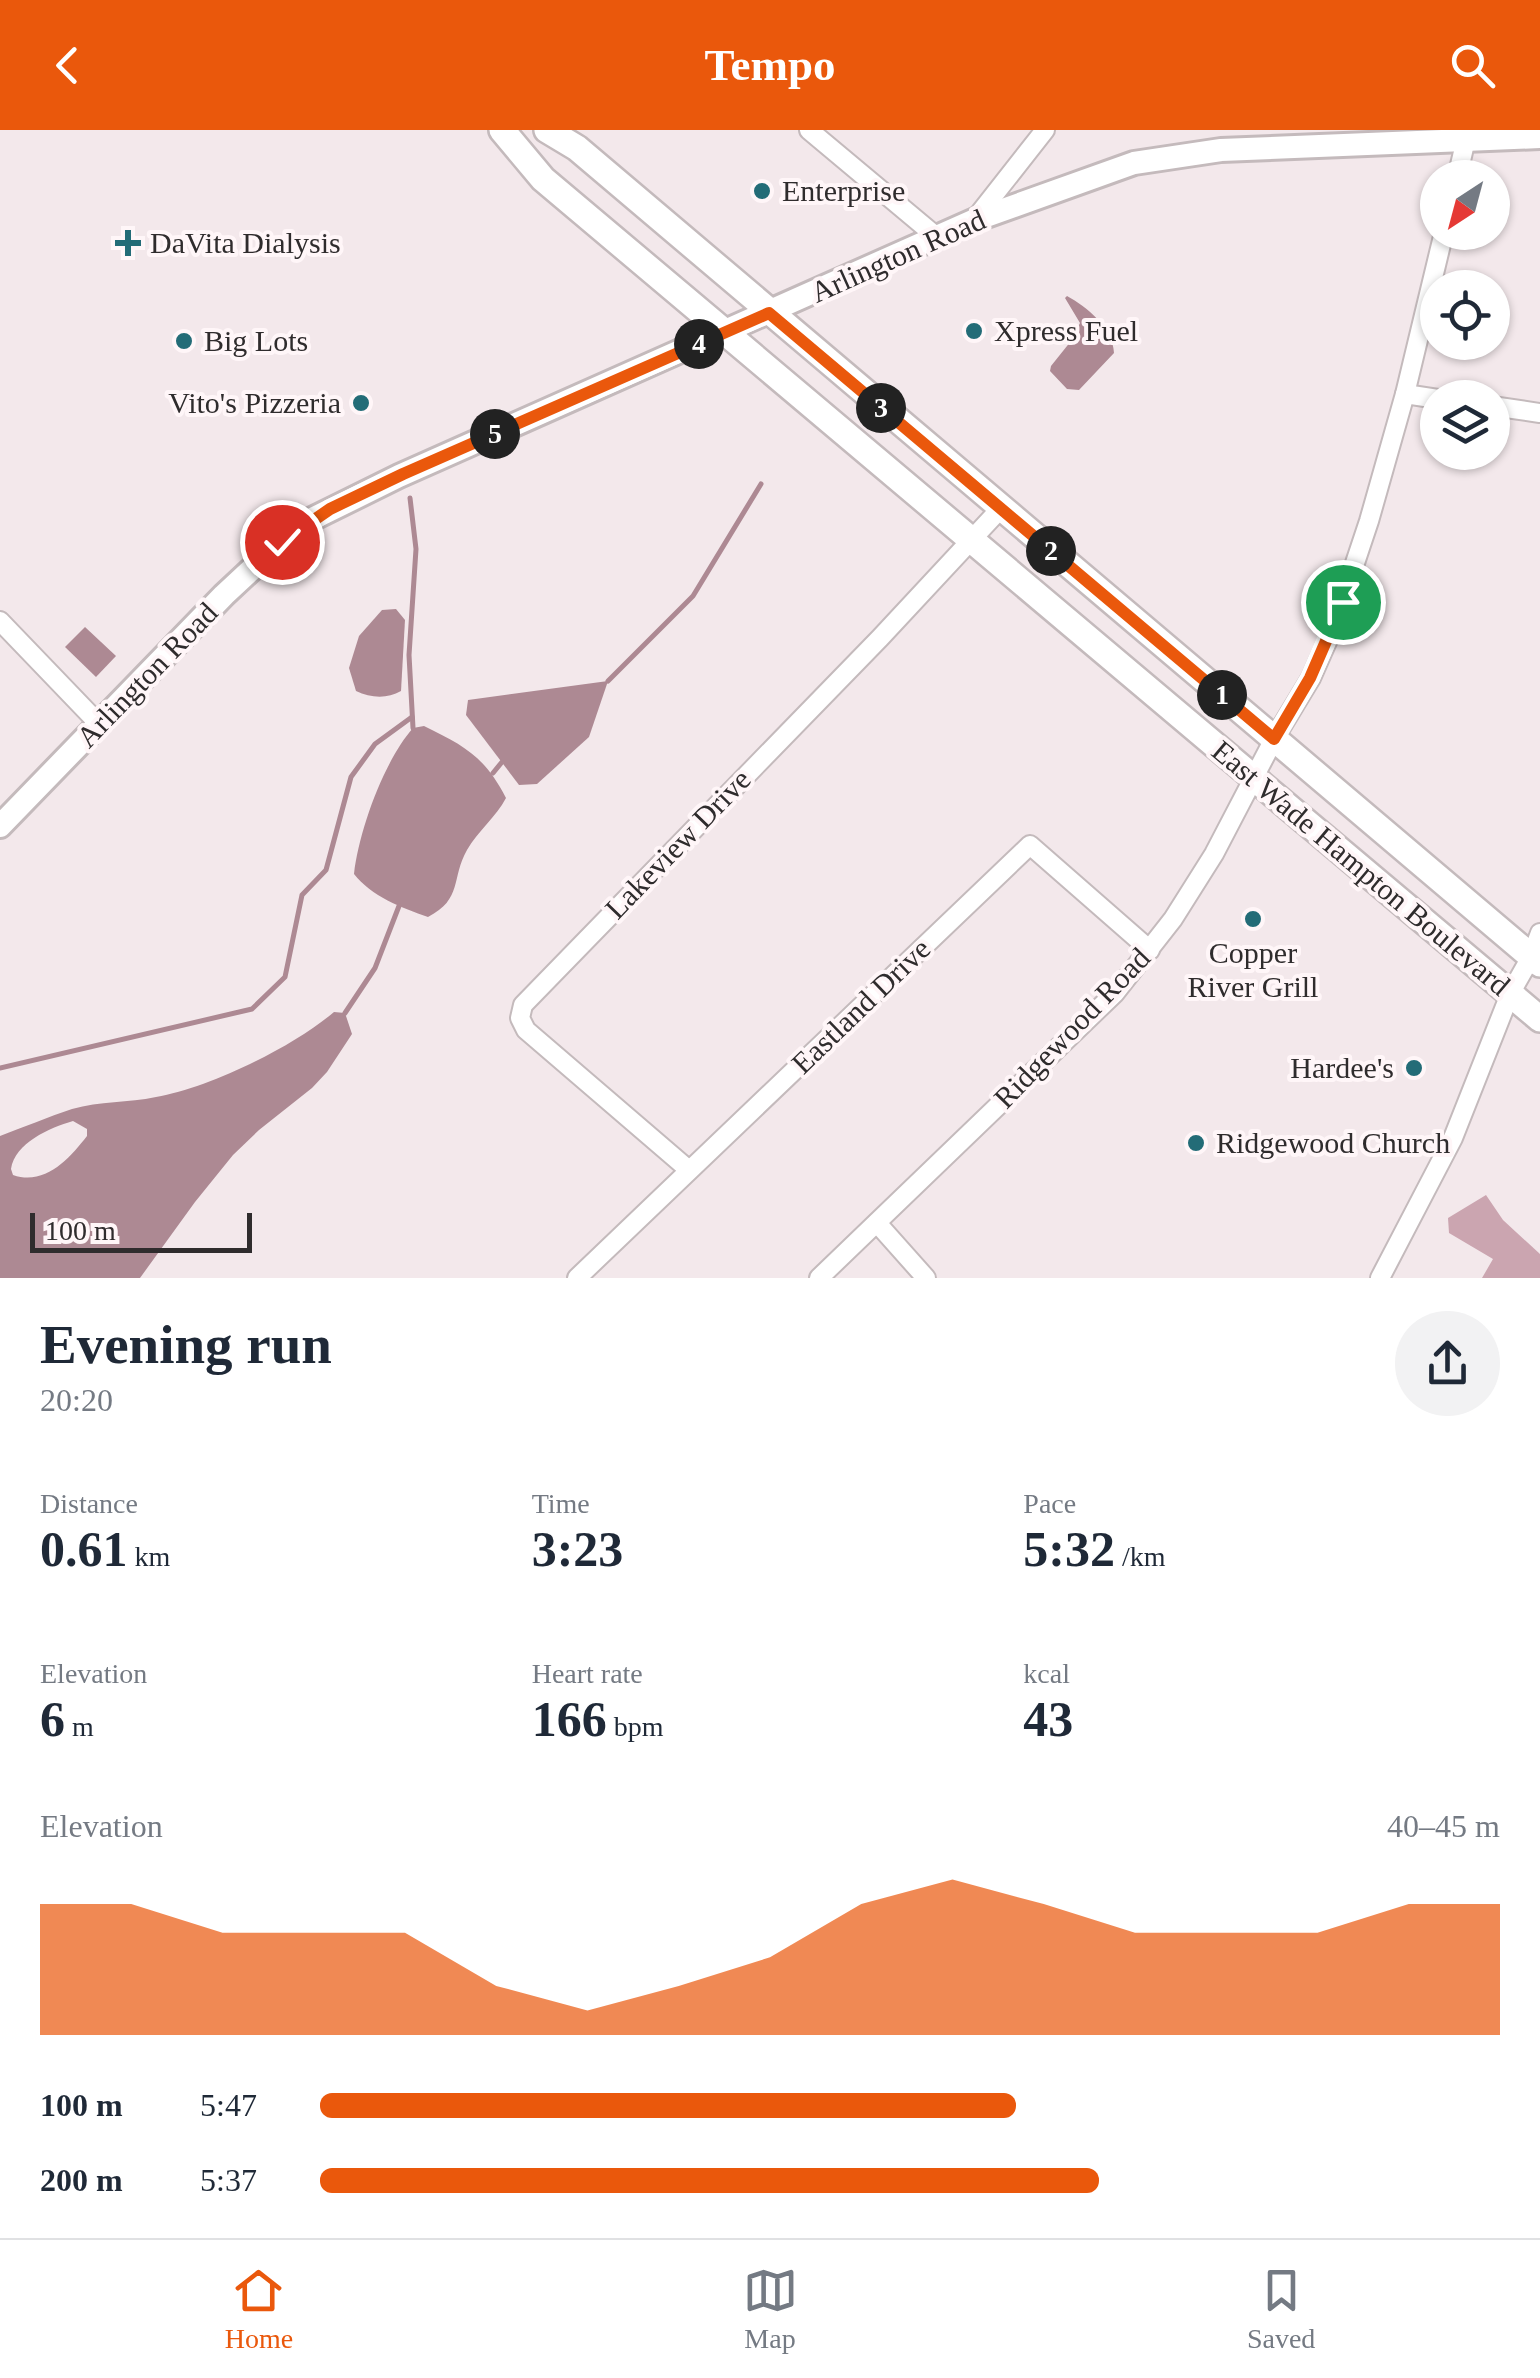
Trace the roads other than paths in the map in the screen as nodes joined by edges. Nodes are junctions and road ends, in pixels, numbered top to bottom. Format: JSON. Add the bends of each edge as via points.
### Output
{"nodes":[{"id":1,"x":502,"y":130,"type":"edge"},
{"id":2,"x":548,"y":130,"type":"edge"},
{"id":3,"x":808,"y":130,"type":"edge"},
{"id":4,"x":1044,"y":130,"type":"edge"},
{"id":5,"x":1466,"y":134,"type":"edge"},
{"id":6,"x":1540,"y":136,"type":"edge"},
{"id":7,"x":1461,"y":160,"type":"edge"},
{"id":8,"x":975,"y":220,"type":"junction"},
{"id":9,"x":938,"y":238,"type":"junction"},
{"id":10,"x":1440,"y":250,"type":"edge"},
{"id":11,"x":769,"y":313,"type":"junction"},
{"id":12,"x":727,"y":332,"type":"junction"},
{"id":13,"x":1404,"y":394,"type":"junction"},
{"id":14,"x":1420,"y":396,"type":"edge"},
{"id":15,"x":1510,"y":409,"type":"edge"},
{"id":16,"x":1540,"y":413,"type":"edge"},
{"id":17,"x":1001,"y":508,"type":"junction"},
{"id":18,"x":973,"y":540,"type":"junction"},
{"id":19,"x":0,"y":620,"type":"edge"},
{"id":20,"x":99,"y":724,"type":"junction"},
{"id":21,"x":1274,"y":739,"type":"junction"},
{"id":22,"x":1254,"y":778,"type":"junction"},
{"id":23,"x":0,"y":826,"type":"edge"},
{"id":24,"x":1150,"y":950,"type":"junction"},
{"id":25,"x":1537,"y":951,"type":"edge"},
{"id":26,"x":1510,"y":994,"type":"junction"},
{"id":27,"x":1540,"y":1020,"type":"edge"},
{"id":28,"x":689,"y":1170,"type":"junction"},
{"id":29,"x":876,"y":1223,"type":"junction"},
{"id":30,"x":577,"y":1278,"type":"edge"},
{"id":31,"x":819,"y":1278,"type":"edge"},
{"id":32,"x":926,"y":1278,"type":"edge"},
{"id":33,"x":1380,"y":1278,"type":"edge"}],
"edges":[{"from":1,"to":12,"type":"main road","name":"East Wade Hampton Boulevard","via":[[543,178]]},
{"from":2,"to":11,"type":"main road","name":"East Wade Hampton Boulevard","via":[[578,148]]},
{"from":3,"to":9,"type":"street"},
{"from":4,"to":8,"type":"street"},
{"from":5,"to":6,"type":"main road","name":"Arlington Road"},
{"from":5,"to":7,"type":"street"},
{"from":5,"to":8,"type":"main road","name":"Arlington Road","via":[[1177,155],[1106,172]]},
{"from":8,"to":9,"type":"main road","name":"Arlington Road"},
{"from":9,"to":11,"type":"main road","name":"Arlington Road"},
{"from":10,"to":13,"type":"street","name":"Ridgewood Road"},
{"from":11,"to":12,"type":"main road","name":"Arlington Road"},
{"from":11,"to":17,"type":"main road","name":"East Wade Hampton Boulevard"},
{"from":12,"to":18,"type":"main road","name":"East Wade Hampton Boulevard"},
{"from":12,"to":20,"type":"main road","name":"Arlington Road","via":[[312,519],[252,568]]},
{"from":13,"to":14,"type":"street"},
{"from":13,"to":21,"type":"street","name":"Ridgewood Road","via":[[1334,626]]},
{"from":15,"to":16,"type":"street"},
{"from":17,"to":18,"type":"street","name":"Lakeview Drive"},
{"from":17,"to":21,"type":"main road","name":"East Wade Hampton Boulevard"},
{"from":18,"to":22,"type":"main road","name":"East Wade Hampton Boulevard"},
{"from":18,"to":28,"type":"street","name":"Lakeview Drive","via":[[523,1005],[526,1030]]},
{"from":19,"to":20,"type":"street"},
{"from":20,"to":23,"type":"main road","name":"Arlington Road"},
{"from":21,"to":22,"type":"street","name":"Ridgewood Road"},
{"from":21,"to":25,"type":"main road","name":"East Wade Hampton Boulevard"},
{"from":22,"to":24,"type":"street","name":"Ridgewood Road","via":[[1194,887]]},
{"from":22,"to":26,"type":"main road","name":"East Wade Hampton Boulevard"},
{"from":24,"to":28,"type":"street","name":"Eastland Drive","via":[[1030,845]]},
{"from":24,"to":29,"type":"street","name":"Ridgewood Road","via":[[1115,993]]},
{"from":25,"to":26,"type":"street"},
{"from":26,"to":27,"type":"main road","name":"East Wade Hampton Boulevard"},
{"from":26,"to":33,"type":"street","via":[[1453,1138]]},
{"from":28,"to":30,"type":"street","name":"Eastland Drive"},
{"from":29,"to":31,"type":"street","name":"Ridgewood Road"},
{"from":29,"to":32,"type":"street"}]}
